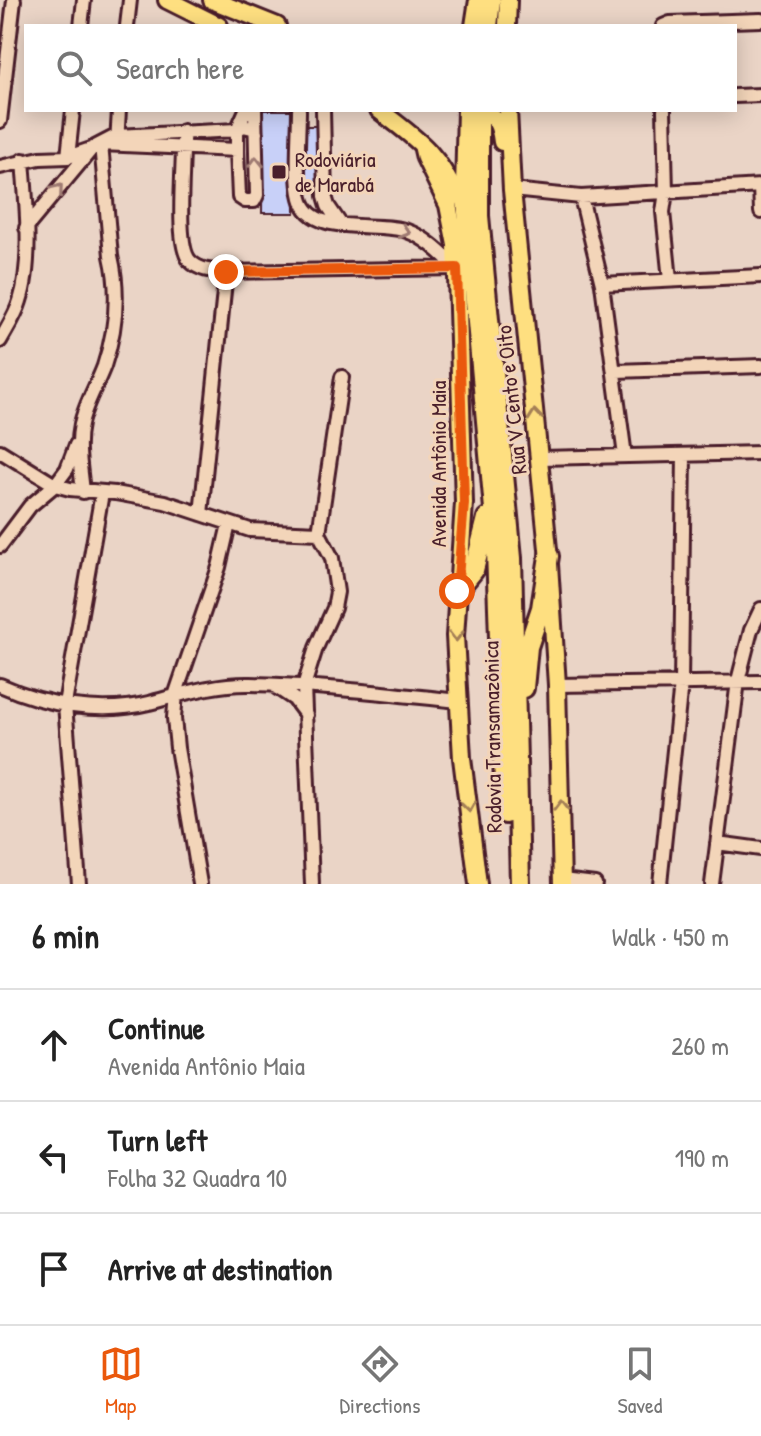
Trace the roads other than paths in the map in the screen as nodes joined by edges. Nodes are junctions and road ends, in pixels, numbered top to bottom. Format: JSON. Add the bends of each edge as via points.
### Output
{"nodes":[{"id":1,"x":14,"y":0,"type":"edge"},
{"id":2,"x":84,"y":0,"type":"edge"},
{"id":3,"x":130,"y":0,"type":"edge"},
{"id":4,"x":167,"y":0,"type":"edge"},
{"id":5,"x":212,"y":0,"type":"edge"},
{"id":6,"x":479,"y":0,"type":"edge"},
{"id":7,"x":491,"y":0,"type":"edge"},
{"id":8,"x":508,"y":0,"type":"edge"},
{"id":9,"x":761,"y":20,"type":"edge"},
{"id":10,"x":81,"y":24,"type":"edge"},
{"id":11,"x":127,"y":24,"type":"edge"},
{"id":12,"x":215,"y":24,"type":"edge"},
{"id":13,"x":270,"y":24,"type":"edge"},
{"id":14,"x":475,"y":24,"type":"edge"},
{"id":15,"x":488,"y":24,"type":"edge"},
{"id":16,"x":507,"y":24,"type":"edge"},
{"id":17,"x":668,"y":24,"type":"edge"},
{"id":18,"x":761,"y":95,"type":"edge"},
{"id":19,"x":737,"y":96,"type":"edge"},
{"id":20,"x":73,"y":112,"type":"edge"},
{"id":21,"x":119,"y":112,"type":"edge"},
{"id":22,"x":245,"y":112,"type":"edge"},
{"id":23,"x":255,"y":112,"type":"edge"},
{"id":24,"x":299,"y":112,"type":"edge"},
{"id":25,"x":323,"y":112,"type":"edge"},
{"id":26,"x":381,"y":112,"type":"edge"},
{"id":27,"x":467,"y":112,"type":"edge"},
{"id":28,"x":480,"y":112,"type":"edge"},
{"id":29,"x":485,"y":112,"type":"edge"},
{"id":30,"x":508,"y":112,"type":"edge"},
{"id":31,"x":664,"y":112,"type":"edge"},
{"id":32,"x":0,"y":121,"type":"edge"},
{"id":33,"x":237,"y":130,"type":"junction"},
{"id":34,"x":183,"y":131,"type":"junction"},
{"id":35,"x":256,"y":133,"type":"junction"},
{"id":36,"x":116,"y":140,"type":"junction"},
{"id":37,"x":422,"y":145,"type":"junction"},
{"id":38,"x":96,"y":147,"type":"junction"},
{"id":39,"x":184,"y":150,"type":"junction"},
{"id":40,"x":237,"y":150,"type":"junction"},
{"id":41,"x":68,"y":157,"type":"junction"},
{"id":42,"x":23,"y":160,"type":"junction"},
{"id":43,"x":0,"y":167,"type":"edge"},
{"id":44,"x":760,"y":186,"type":"edge"},
{"id":45,"x":512,"y":190,"type":"junction"},
{"id":46,"x":666,"y":192,"type":"junction"},
{"id":47,"x":581,"y":197,"type":"junction"},
{"id":48,"x":761,"y":212,"type":"edge"},
{"id":49,"x":467,"y":221,"type":"junction"},
{"id":50,"x":341,"y":225,"type":"junction"},
{"id":51,"x":26,"y":228,"type":"junction"},
{"id":52,"x":457,"y":268,"type":"junction"},
{"id":53,"x":226,"y":272,"type":"junction"},
{"id":54,"x":761,"y":276,"type":"edge"},
{"id":55,"x":670,"y":280,"type":"junction"},
{"id":56,"x":602,"y":284,"type":"junction"},
{"id":57,"x":0,"y":341,"type":"edge"},
{"id":58,"x":761,"y":366,"type":"edge"},
{"id":59,"x":616,"y":371,"type":"junction"},
{"id":60,"x":342,"y":377,"type":"dead end"},
{"id":61,"x":78,"y":439,"type":"junction"},
{"id":62,"x":0,"y":451,"type":"edge"},
{"id":63,"x":761,"y":453,"type":"edge"},
{"id":64,"x":684,"y":455,"type":"junction"},
{"id":65,"x":625,"y":456,"type":"junction"},
{"id":66,"x":540,"y":458,"type":"junction"},
{"id":67,"x":491,"y":468,"type":"junction"},
{"id":68,"x":55,"y":485,"type":"junction"},
{"id":69,"x":83,"y":492,"type":"junction"},
{"id":70,"x":102,"y":493,"type":"junction"},
{"id":71,"x":201,"y":514,"type":"junction"},
{"id":72,"x":229,"y":524,"type":"junction"},
{"id":73,"x":5,"y":530,"type":"edge"},
{"id":74,"x":319,"y":533,"type":"junction"},
{"id":75,"x":0,"y":546,"type":"edge"},
{"id":76,"x":549,"y":556,"type":"junction"},
{"id":77,"x":457,"y":591,"type":"junction"},
{"id":78,"x":761,"y":609,"type":"edge"},
{"id":79,"x":738,"y":681,"type":"junction"},
{"id":80,"x":761,"y":682,"type":"edge"},
{"id":81,"x":681,"y":683,"type":"junction"},
{"id":82,"x":0,"y":685,"type":"edge"},
{"id":83,"x":557,"y":685,"type":"junction"},
{"id":84,"x":273,"y":686,"type":"junction"},
{"id":85,"x":304,"y":686,"type":"junction"},
{"id":86,"x":176,"y":693,"type":"junction"},
{"id":87,"x":459,"y":701,"type":"junction"},
{"id":88,"x":65,"y":704,"type":"junction"},
{"id":89,"x":306,"y":715,"type":"junction"},
{"id":90,"x":515,"y":737,"type":"junction"},
{"id":91,"x":717,"y":843,"type":"junction"},
{"id":92,"x":761,"y":849,"type":"edge"},
{"id":93,"x":562,"y":882,"type":"edge"},
{"id":94,"x":79,"y":884,"type":"edge"},
{"id":95,"x":200,"y":884,"type":"edge"},
{"id":96,"x":312,"y":884,"type":"edge"},
{"id":97,"x":478,"y":884,"type":"edge"},
{"id":98,"x":507,"y":884,"type":"edge"},
{"id":99,"x":520,"y":884,"type":"edge"},
{"id":100,"x":595,"y":884,"type":"edge"},
{"id":101,"x":660,"y":884,"type":"edge"},
{"id":102,"x":712,"y":884,"type":"edge"}],
"edges":[{"from":1,"to":32,"type":"street"},
{"from":2,"to":10,"type":"street"},
{"from":3,"to":11,"type":"street"},
{"from":4,"to":12,"type":"main road"},
{"from":5,"to":13,"type":"main road"},
{"from":6,"to":14,"type":"highway"},
{"from":7,"to":15,"type":"highway"},
{"from":8,"to":16,"type":"main road"},
{"from":9,"to":17,"type":"street"},
{"from":18,"to":19,"type":"street"},
{"from":20,"to":41,"type":"street"},
{"from":21,"to":36,"type":"street"},
{"from":22,"to":33,"type":"street"},
{"from":23,"to":35,"type":"street"},
{"from":24,"to":50,"type":"street","via":[[300,196],[313,217]]},
{"from":25,"to":50,"type":"street","via":[[325,196]]},
{"from":26,"to":37,"type":"main road"},
{"from":27,"to":49,"type":"highway","name":"Rodovia Transamazônica"},
{"from":28,"to":90,"type":"highway","name":"Rodovia Transamazônica","via":[[479,216],[512,558]]},
{"from":29,"to":45,"type":"main road","via":[[500,126]]},
{"from":30,"to":45,"type":"main road","name":"Rua V Cento e Oito"},
{"from":31,"to":46,"type":"street"},
{"from":33,"to":34,"type":"street"},
{"from":33,"to":35,"type":"street","via":[[248,126]]},
{"from":33,"to":40,"type":"street"},
{"from":34,"to":36,"type":"street"},
{"from":34,"to":39,"type":"street"},
{"from":40,"to":35,"type":"street","one_way":true,"via":[[241,200],[256,199]]},
{"from":36,"to":38,"type":"street"},
{"from":36,"to":39,"type":"street"},
{"from":37,"to":49,"type":"main road","via":[[444,169]]},
{"from":37,"to":52,"type":"main road","name":"Avenida Antônio Maia","via":[[448,205]]},
{"from":38,"to":41,"type":"street"},
{"from":51,"to":38,"type":"street","one_way":true},
{"from":38,"to":61,"type":"street","via":[[115,272],[116,317]]},
{"from":39,"to":40,"type":"street"},
{"from":39,"to":53,"type":"street","via":[[183,248],[198,267]]},
{"from":41,"to":42,"type":"street"},
{"from":42,"to":43,"type":"street"},
{"from":42,"to":51,"type":"street"},
{"from":44,"to":46,"type":"street"},
{"from":44,"to":48,"type":"street"},
{"from":45,"to":47,"type":"street"},
{"from":66,"to":45,"type":"main road","name":"Rua V Cento e Oito","one_way":true},
{"from":46,"to":47,"type":"street"},
{"from":46,"to":55,"type":"street"},
{"from":47,"to":56,"type":"street"},
{"from":49,"to":67,"type":"highway","name":"Rodovia Transamazônica"},
{"from":50,"to":52,"type":"street","one_way":true,"via":[[407,231],[430,243]]},
{"from":51,"to":57,"type":"street","via":[[20,301]]},
{"from":52,"to":53,"type":"street"},
{"from":52,"to":77,"type":"main road","name":"Avenida Antônio Maia","via":[[464,503]]},
{"from":53,"to":71,"type":"street"},
{"from":54,"to":55,"type":"street"},
{"from":55,"to":56,"type":"street"},
{"from":56,"to":59,"type":"street"},
{"from":58,"to":59,"type":"street"},
{"from":59,"to":65,"type":"street"},
{"from":60,"to":74,"type":"street"},
{"from":61,"to":68,"type":"street"},
{"from":61,"to":69,"type":"street"},
{"from":62,"to":68,"type":"street"},
{"from":63,"to":64,"type":"street"},
{"from":64,"to":65,"type":"street"},
{"from":64,"to":81,"type":"street"},
{"from":65,"to":66,"type":"street"},
{"from":66,"to":76,"type":"main road","name":"Rua V Cento e Oito"},
{"from":67,"to":77,"type":"highway","via":[[485,535],[474,570]]},
{"from":67,"to":98,"type":"highway","name":"Rodovia Transamazônica"},
{"from":68,"to":69,"type":"street"},
{"from":68,"to":73,"type":"street"},
{"from":69,"to":70,"type":"street"},
{"from":70,"to":71,"type":"street","via":[[165,502]]},
{"from":70,"to":88,"type":"street"},
{"from":71,"to":72,"type":"street"},
{"from":72,"to":74,"type":"street"},
{"from":72,"to":86,"type":"street"},
{"from":73,"to":75,"type":"street"},
{"from":74,"to":85,"type":"street","via":[[332,558],[337,592]]},
{"from":76,"to":83,"type":"main road","name":"Rua V Cento e Oito"},
{"from":76,"to":90,"type":"highway"},
{"from":77,"to":87,"type":"main road","name":"Avenida Antônio Maia","one_way":true},
{"from":78,"to":79,"type":"street"},
{"from":79,"to":80,"type":"street"},
{"from":79,"to":81,"type":"street"},
{"from":79,"to":91,"type":"street"},
{"from":81,"to":83,"type":"street"},
{"from":81,"to":101,"type":"street"},
{"from":82,"to":88,"type":"street"},
{"from":93,"to":83,"type":"main road","name":"Rua V Cento e Oito","one_way":true},
{"from":84,"to":85,"type":"street"},
{"from":84,"to":86,"type":"street"},
{"from":84,"to":89,"type":"street","via":[[294,699]]},
{"from":85,"to":87,"type":"street"},
{"from":85,"to":89,"type":"street"},
{"from":86,"to":88,"type":"street","via":[[150,703],[105,709]]},
{"from":86,"to":95,"type":"street","via":[[177,748]]},
{"from":87,"to":97,"type":"main road","name":"Avenida Antônio Maia","one_way":true},
{"from":88,"to":94,"type":"street"},
{"from":89,"to":96,"type":"street"},
{"from":90,"to":99,"type":"highway","name":"Rodovia Transamazônica"},
{"from":91,"to":92,"type":"street"},
{"from":91,"to":102,"type":"street"},
{"from":93,"to":100,"type":"street"}]}
